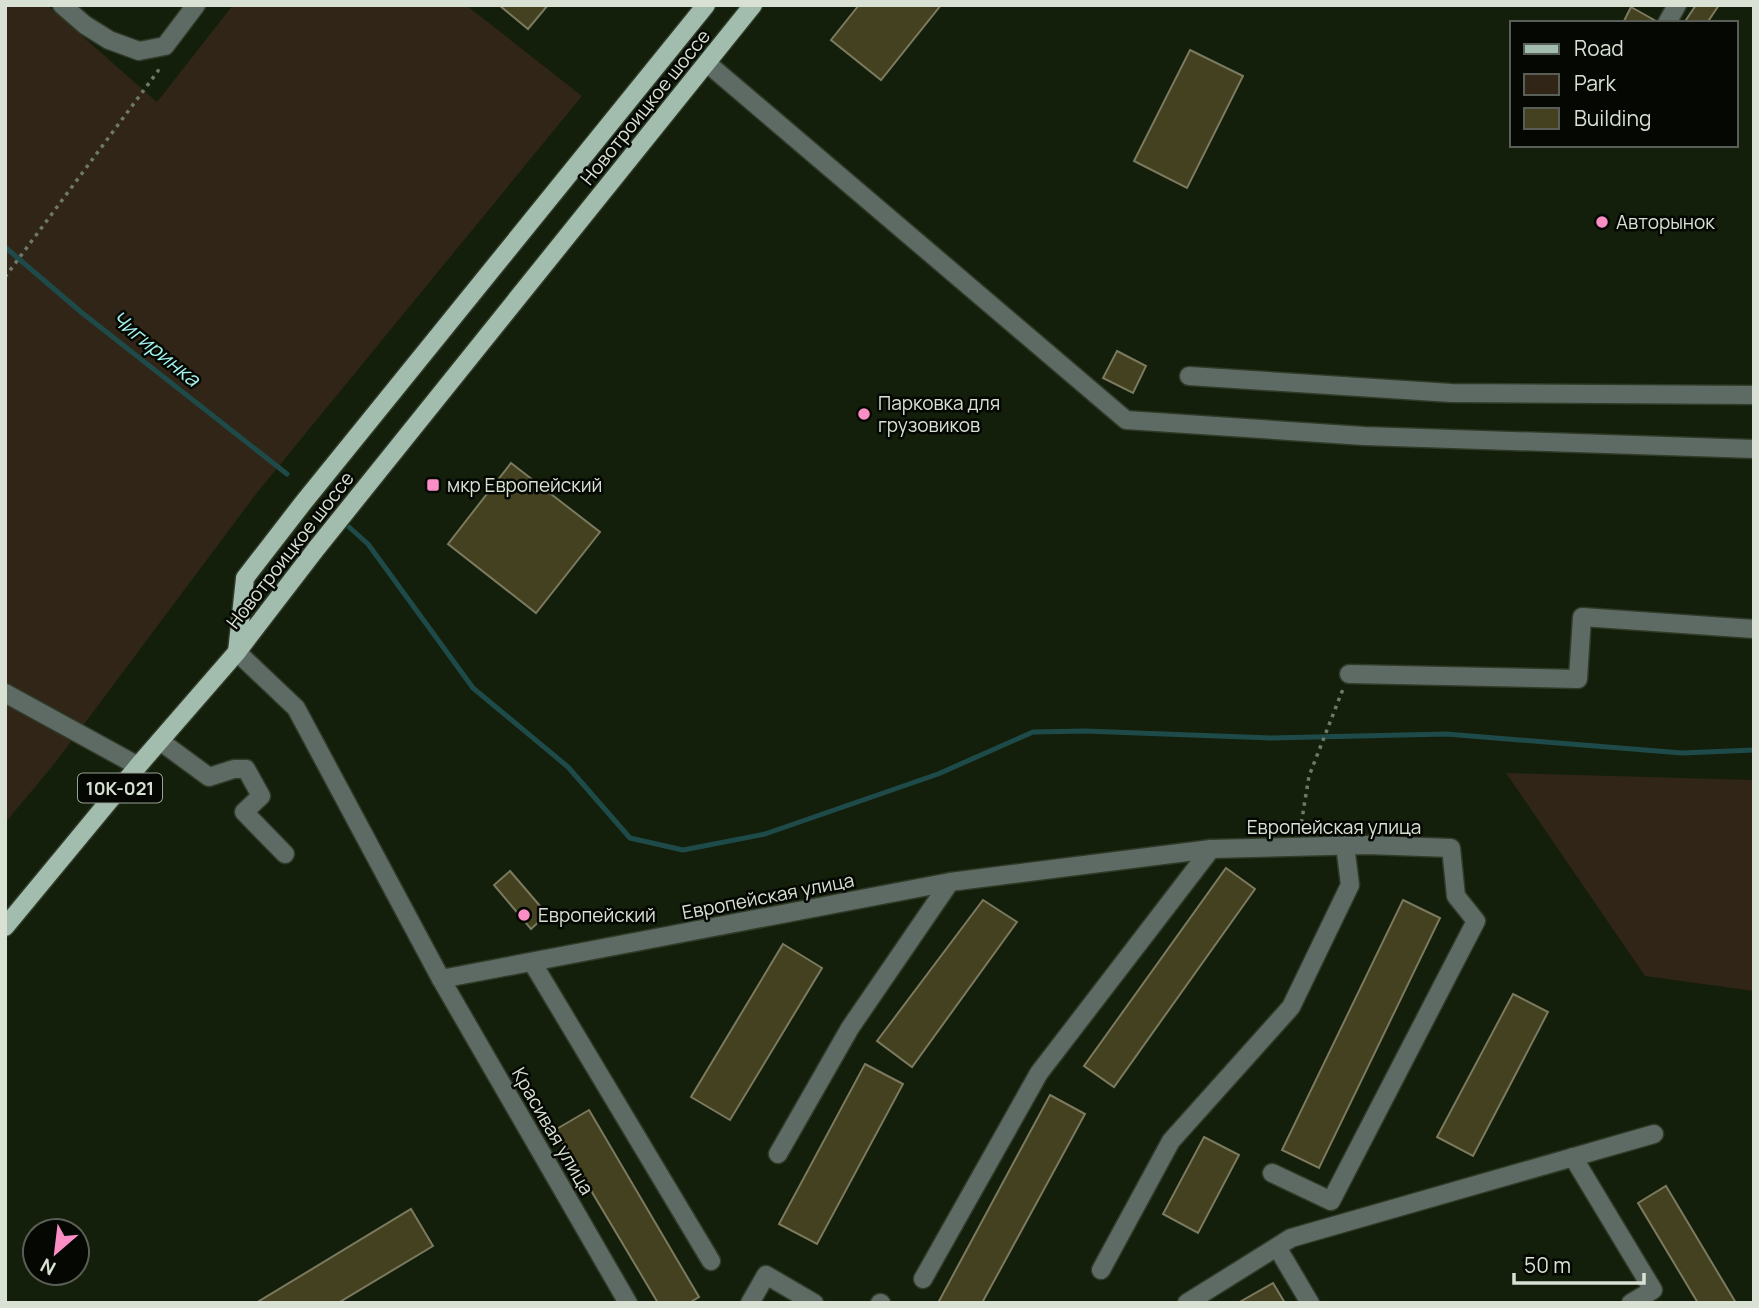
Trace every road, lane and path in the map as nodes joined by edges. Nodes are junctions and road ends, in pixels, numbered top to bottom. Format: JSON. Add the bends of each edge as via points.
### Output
{"nodes":[{"id":1,"x":62,"y":5,"type":"edge"},
{"id":2,"x":196,"y":5,"type":"edge"},
{"id":3,"x":706,"y":5,"type":"edge"},
{"id":4,"x":753,"y":5,"type":"edge"},
{"id":5,"x":1677,"y":5,"type":"edge"},
{"id":6,"x":1668,"y":21,"type":"edge"},
{"id":7,"x":165,"y":46,"type":"junction"},
{"id":8,"x":707,"y":62,"type":"junction"},
{"id":9,"x":5,"y":277,"type":"edge"},
{"id":10,"x":1189,"y":376,"type":"dead end"},
{"id":11,"x":1754,"y":395,"type":"edge"},
{"id":12,"x":1754,"y":449,"type":"edge"},
{"id":13,"x":1754,"y":629,"type":"edge"},
{"id":14,"x":237,"y":652,"type":"junction"},
{"id":15,"x":1349,"y":674,"type":"joint"},
{"id":16,"x":5,"y":693,"type":"edge"},
{"id":17,"x":160,"y":741,"type":"junction"},
{"id":18,"x":138,"y":766,"type":"junction"},
{"id":19,"x":1345,"y":845,"type":"junction"},
{"id":20,"x":1297,"y":846,"type":"junction"},
{"id":21,"x":1211,"y":849,"type":"junction"},
{"id":22,"x":285,"y":853,"type":"dead end"},
{"id":23,"x":950,"y":882,"type":"junction"},
{"id":24,"x":5,"y":927,"type":"edge"},
{"id":25,"x":532,"y":962,"type":"junction"},
{"id":26,"x":441,"y":979,"type":"junction"},
{"id":27,"x":1654,"y":1134,"type":"dead end"},
{"id":28,"x":778,"y":1154,"type":"dead end"},
{"id":29,"x":1573,"y":1157,"type":"junction"},
{"id":30,"x":1272,"y":1173,"type":"dead end"},
{"id":31,"x":1277,"y":1247,"type":"junction"},
{"id":32,"x":711,"y":1261,"type":"dead end"},
{"id":33,"x":1101,"y":1270,"type":"dead end"},
{"id":34,"x":923,"y":1279,"type":"dead end"},
{"id":35,"x":628,"y":1303,"type":"edge"},
{"id":36,"x":750,"y":1303,"type":"edge"},
{"id":37,"x":814,"y":1303,"type":"edge"},
{"id":38,"x":1187,"y":1303,"type":"edge"},
{"id":39,"x":1311,"y":1303,"type":"edge"},
{"id":40,"x":1631,"y":1303,"type":"edge"}],
"edges":[{"from":1,"to":7,"type":"street","via":[[109,40],[139,51]]},
{"from":2,"to":7,"type":"street"},
{"from":3,"to":14,"type":"main road","name":"Новотроицкое шоссе","via":[[244,578]]},
{"from":4,"to":8,"type":"main road","name":"Новотроицкое шоссе"},
{"from":5,"to":6,"type":"street"},
{"from":7,"to":9,"type":"path","via":[[158,71]]},
{"from":8,"to":12,"type":"street","via":[[1126,420],[1364,436]]},
{"from":8,"to":14,"type":"main road","name":"Новотроицкое шоссе"},
{"from":10,"to":11,"type":"street","via":[[1451,393]]},
{"from":13,"to":15,"type":"street","via":[[1582,617],[1578,679]]},
{"from":14,"to":17,"type":"main road","number":"10К-021"},
{"from":14,"to":26,"type":"street","via":[[296,708]]},
{"from":15,"to":20,"type":"path","via":[[1309,776]]},
{"from":16,"to":18,"type":"street"},
{"from":17,"to":18,"type":"main road","number":"10К-021"},
{"from":17,"to":22,"type":"street","via":[[209,777],[246,769],[261,796],[244,812]]},
{"from":18,"to":24,"type":"main road","number":"10К-021"},
{"from":19,"to":20,"type":"street","name":"Европейская улица"},
{"from":19,"to":30,"type":"street","name":"Европейская улица","via":[[1451,848],[1456,896],[1476,921],[1331,1201]]},
{"from":19,"to":33,"type":"street","via":[[1350,885],[1291,1007],[1171,1141]]},
{"from":20,"to":21,"type":"street","name":"Европейская улица"},
{"from":21,"to":23,"type":"street","name":"Европейская улица"},
{"from":21,"to":34,"type":"street","via":[[1039,1073]]},
{"from":23,"to":25,"type":"street","name":"Европейская улица"},
{"from":23,"to":28,"type":"street","via":[[850,1028]]},
{"from":25,"to":26,"type":"street","name":"Европейская улица"},
{"from":25,"to":32,"type":"street"},
{"from":26,"to":35,"type":"street","name":"Красивая улица"},
{"from":27,"to":29,"type":"street"},
{"from":29,"to":31,"type":"street","via":[[1291,1238]]},
{"from":29,"to":40,"type":"street","via":[[1653,1290]]},
{"from":31,"to":38,"type":"street"},
{"from":31,"to":39,"type":"street"},
{"from":36,"to":37,"type":"street","via":[[766,1275]]}]}
